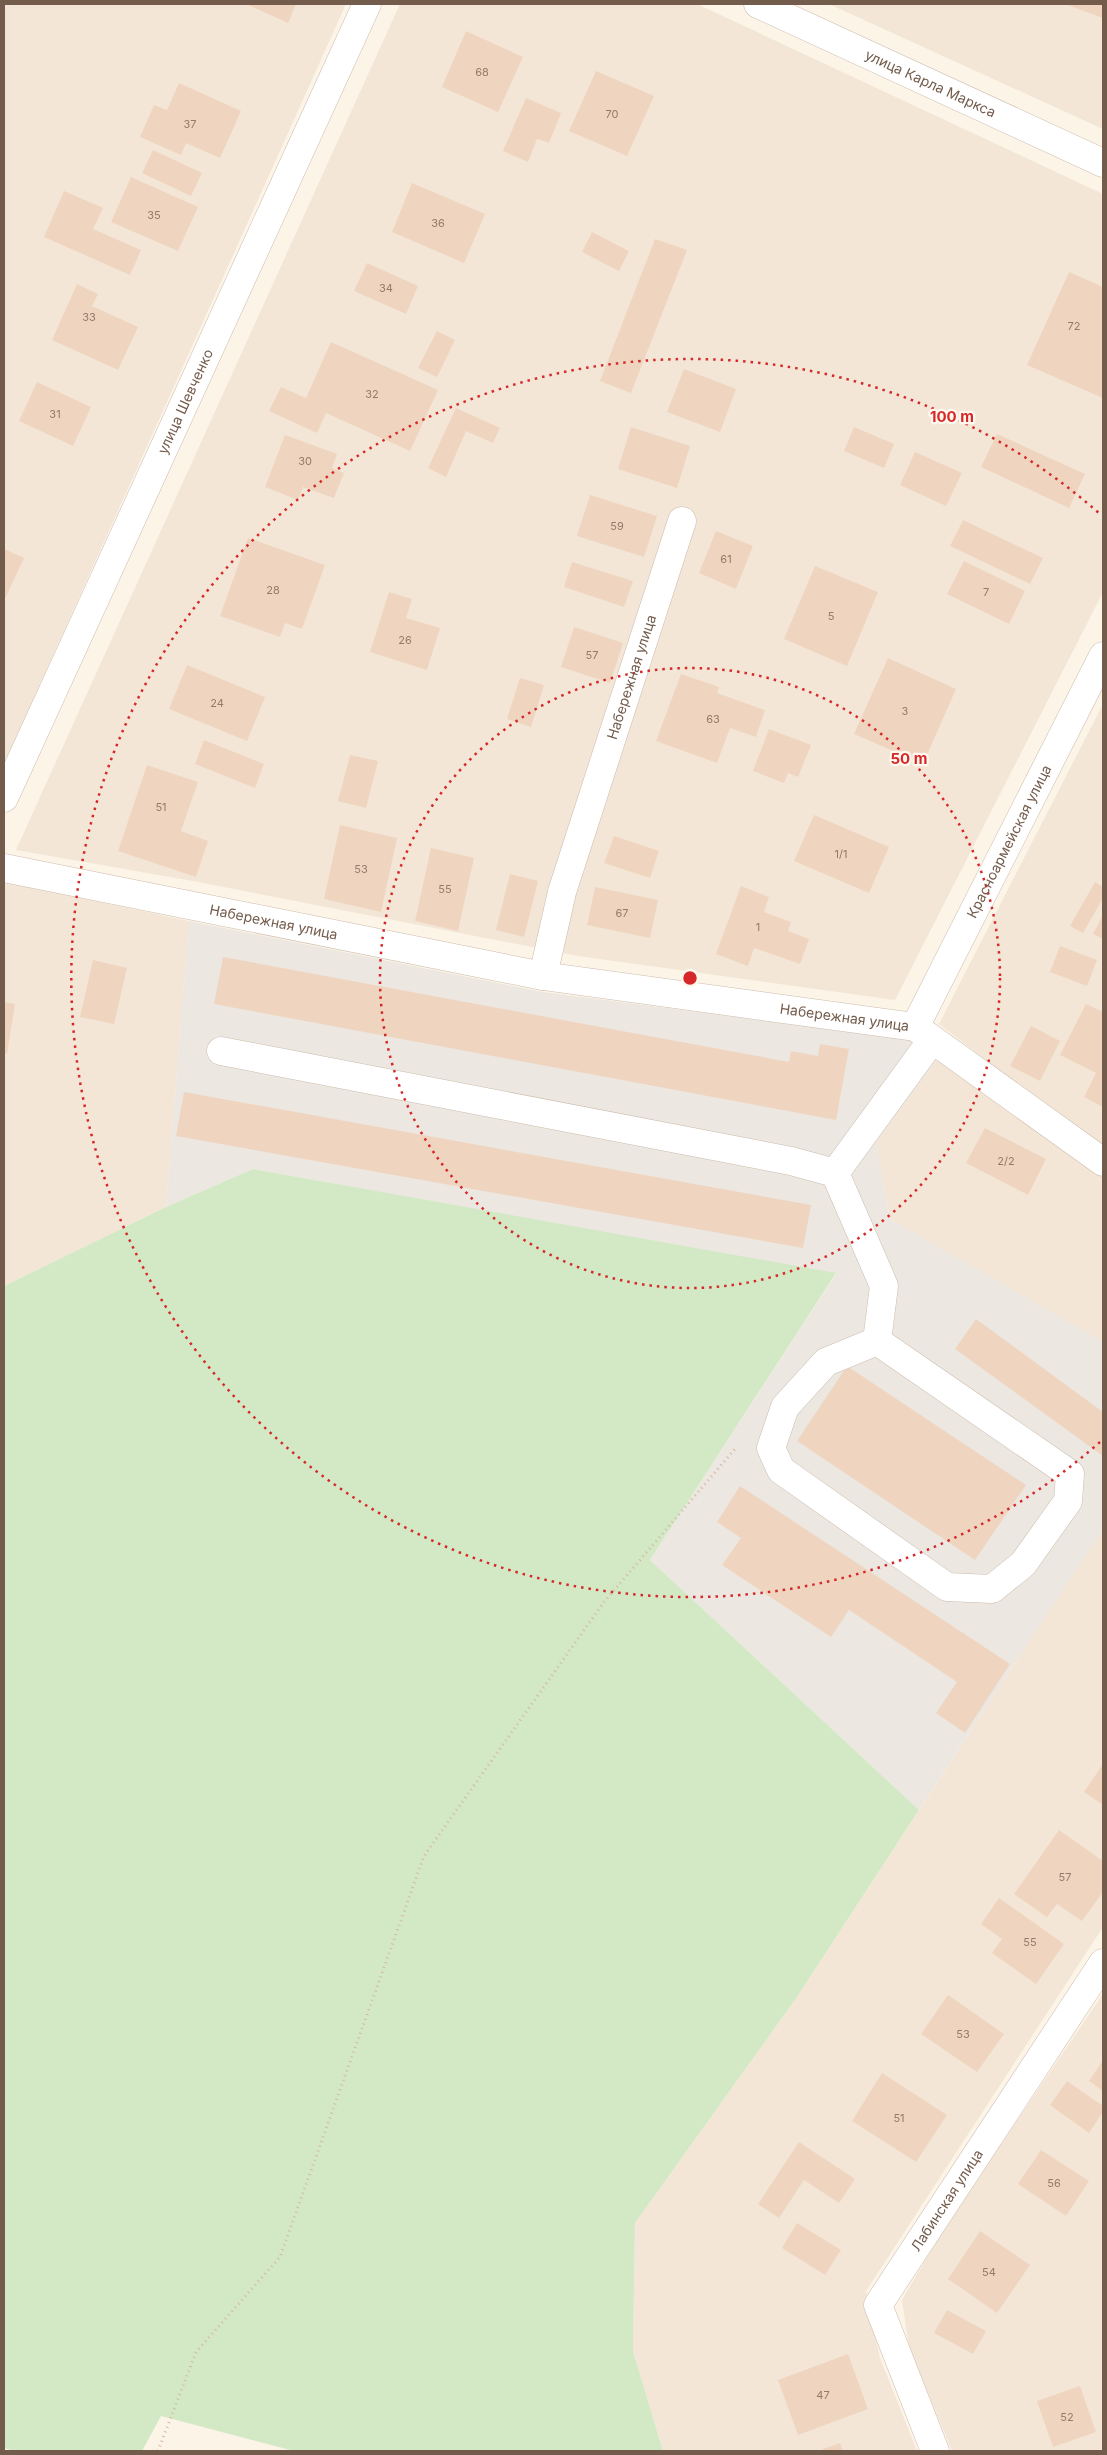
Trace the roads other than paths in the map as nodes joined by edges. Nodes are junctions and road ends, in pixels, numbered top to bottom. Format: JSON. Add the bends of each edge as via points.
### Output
{"nodes":[{"id":1,"x":367,"y":4,"type":"edge"},
{"id":2,"x":758,"y":4,"type":"edge"},
{"id":3,"x":1103,"y":163,"type":"edge"},
{"id":4,"x":682,"y":521,"type":"dead end"},
{"id":5,"x":1103,"y":656,"type":"edge"},
{"id":6,"x":4,"y":798,"type":"edge"},
{"id":7,"x":4,"y":868,"type":"edge"},
{"id":8,"x":543,"y":976,"type":"junction"},
{"id":9,"x":924,"y":1033,"type":"junction"},
{"id":10,"x":221,"y":1051,"type":"dead end"},
{"id":11,"x":1103,"y":1162,"type":"edge"},
{"id":12,"x":835,"y":1173,"type":"junction"},
{"id":13,"x":877,"y":1341,"type":"junction"},
{"id":14,"x":1103,"y":1963,"type":"edge"},
{"id":15,"x":935,"y":2451,"type":"edge"}],
"edges":[{"from":1,"to":6,"type":"street","name":"улица Шевченко"},
{"from":2,"to":3,"type":"street","name":"улица Карла Маркса"},
{"from":4,"to":8,"type":"street","name":"Набережная улица","via":[[562,892]]},
{"from":5,"to":9,"type":"street","name":"Красноармейская улица"},
{"from":7,"to":8,"type":"street","name":"Набережная улица"},
{"from":8,"to":9,"type":"street","name":"Набережная улица"},
{"from":9,"to":11,"type":"street","name":"Набережная улица"},
{"from":9,"to":12,"type":"street","name":"Красноармейская улица"},
{"from":10,"to":12,"type":"street","via":[[791,1161]]},
{"from":12,"to":13,"type":"street","via":[[884,1286]]},
{"from":13,"to":13,"type":"street","via":[[1070,1474],[1068,1501],[1023,1564],[992,1589],[947,1587],[781,1470],[771,1448],[785,1407],[826,1362]]},
{"from":14,"to":15,"type":"street","name":"Лабинская улица","via":[[878,2305]]}]}
